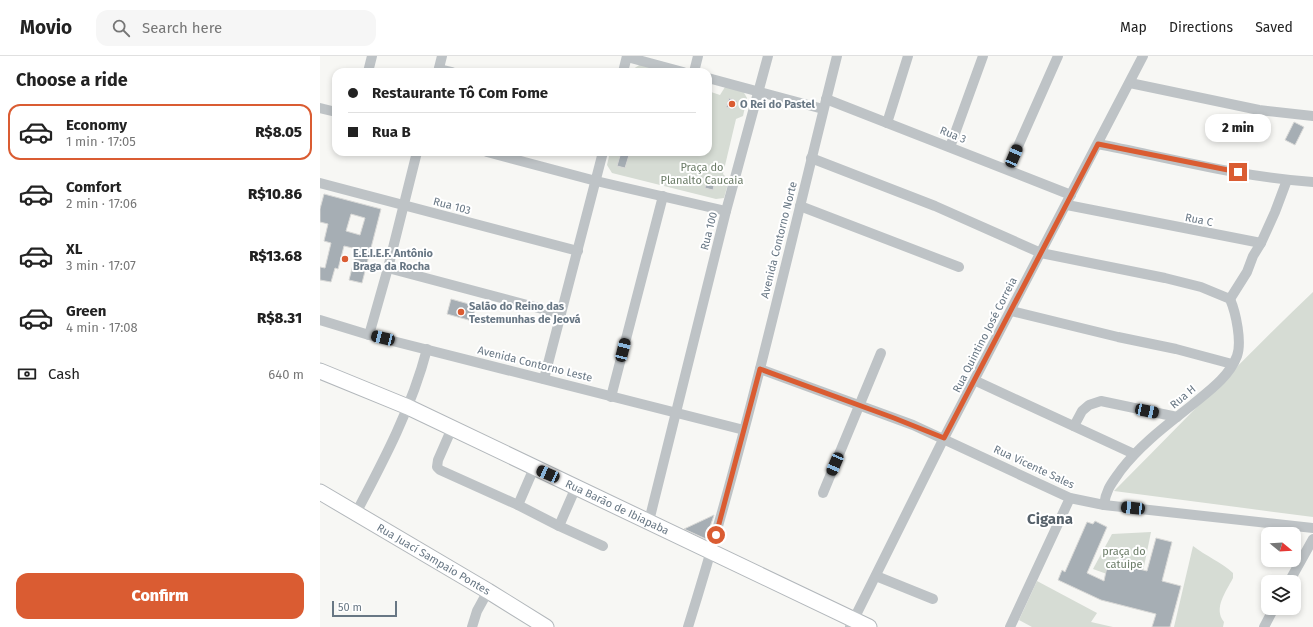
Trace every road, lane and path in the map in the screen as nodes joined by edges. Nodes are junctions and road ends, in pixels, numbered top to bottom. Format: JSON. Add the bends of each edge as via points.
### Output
{"nodes":[{"id":1,"x":372,"y":56,"type":"edge"},
{"id":2,"x":442,"y":56,"type":"edge"},
{"id":3,"x":698,"y":56,"type":"edge"},
{"id":4,"x":768,"y":56,"type":"edge"},
{"id":5,"x":837,"y":56,"type":"edge"},
{"id":6,"x":908,"y":56,"type":"edge"},
{"id":7,"x":983,"y":56,"type":"edge"},
{"id":8,"x":1058,"y":56,"type":"edge"},
{"id":9,"x":1143,"y":56,"type":"edge"},
{"id":10,"x":627,"y":57,"type":"edge"},
{"id":11,"x":369,"y":68,"type":"edge"},
{"id":12,"x":439,"y":68,"type":"edge"},
{"id":13,"x":624,"y":68,"type":"edge"},
{"id":14,"x":668,"y":68,"type":"edge"},
{"id":15,"x":695,"y":68,"type":"edge"},
{"id":16,"x":712,"y":79,"type":"edge"},
{"id":17,"x":1130,"y":83,"type":"junction"},
{"id":18,"x":759,"y":91,"type":"junction"},
{"id":19,"x":826,"y":99,"type":"junction"},
{"id":20,"x":320,"y":108,"type":"edge"},
{"id":21,"x":823,"y":109,"type":"junction"},
{"id":22,"x":332,"y":111,"type":"edge"},
{"id":23,"x":1313,"y":116,"type":"edge"},
{"id":24,"x":887,"y":123,"type":"junction"},
{"id":25,"x":1098,"y":144,"type":"junction"},
{"id":26,"x":950,"y":147,"type":"junction"},
{"id":27,"x":416,"y":156,"type":"edge"},
{"id":28,"x":502,"y":156,"type":"edge"},
{"id":29,"x":602,"y":156,"type":"edge"},
{"id":30,"x":811,"y":158,"type":"junction"},
{"id":31,"x":1008,"y":169,"type":"junction"},
{"id":32,"x":1287,"y":180,"type":"junction"},
{"id":33,"x":596,"y":181,"type":"junction"},
{"id":34,"x":1313,"y":182,"type":"edge"},
{"id":35,"x":320,"y":183,"type":"edge"},
{"id":36,"x":1071,"y":195,"type":"junction"},
{"id":37,"x":662,"y":196,"type":"junction"},
{"id":38,"x":404,"y":205,"type":"junction"},
{"id":39,"x":1067,"y":205,"type":"junction"},
{"id":40,"x":800,"y":206,"type":"junction"},
{"id":41,"x":726,"y":211,"type":"junction"},
{"id":42,"x":1261,"y":243,"type":"junction"},
{"id":43,"x":578,"y":251,"type":"junction"},
{"id":44,"x":1041,"y":253,"type":"junction"},
{"id":45,"x":959,"y":267,"type":"dead end"},
{"id":46,"x":388,"y":268,"type":"junction"},
{"id":47,"x":1227,"y":298,"type":"junction"},
{"id":48,"x":1012,"y":311,"type":"junction"},
{"id":49,"x":561,"y":314,"type":"junction"},
{"id":50,"x":320,"y":320,"type":"edge"},
{"id":51,"x":369,"y":335,"type":"junction"},
{"id":52,"x":427,"y":349,"type":"junction"},
{"id":53,"x":880,"y":353,"type":"dead end"},
{"id":54,"x":1232,"y":364,"type":"junction"},
{"id":55,"x":760,"y":369,"type":"junction"},
{"id":56,"x":320,"y":371,"type":"edge"},
{"id":57,"x":544,"y":379,"type":"junction"},
{"id":58,"x":976,"y":381,"type":"junction"},
{"id":59,"x":611,"y":396,"type":"junction"},
{"id":60,"x":408,"y":406,"type":"junction"},
{"id":61,"x":860,"y":406,"type":"junction"},
{"id":62,"x":677,"y":413,"type":"junction"},
{"id":63,"x":1177,"y":417,"type":"junction"},
{"id":64,"x":1074,"y":426,"type":"junction"},
{"id":65,"x":452,"y":428,"type":"junction"},
{"id":66,"x":744,"y":430,"type":"junction"},
{"id":67,"x":944,"y":438,"type":"junction"},
{"id":68,"x":1134,"y":454,"type":"junction"},
{"id":69,"x":534,"y":468,"type":"junction"},
{"id":70,"x":576,"y":487,"type":"junction"},
{"id":71,"x":320,"y":492,"type":"edge"},
{"id":72,"x":823,"y":493,"type":"dead end"},
{"id":73,"x":1070,"y":498,"type":"junction"},
{"id":74,"x":518,"y":504,"type":"junction"},
{"id":75,"x":1104,"y":504,"type":"junction"},
{"id":76,"x":356,"y":512,"type":"junction"},
{"id":77,"x":649,"y":521,"type":"junction"},
{"id":78,"x":559,"y":526,"type":"junction"},
{"id":79,"x":1313,"y":528,"type":"edge"},
{"id":80,"x":1313,"y":539,"type":"edge"},
{"id":81,"x":603,"y":546,"type":"dead end"},
{"id":82,"x":712,"y":551,"type":"junction"},
{"id":83,"x":1293,"y":575,"type":"edge"},
{"id":84,"x":876,"y":576,"type":"junction"},
{"id":85,"x":488,"y":590,"type":"junction"},
{"id":86,"x":933,"y":599,"type":"dead end"},
{"id":87,"x":1270,"y":615,"type":"edge"},
{"id":88,"x":852,"y":624,"type":"edge"},
{"id":89,"x":472,"y":627,"type":"edge"},
{"id":90,"x":546,"y":627,"type":"edge"},
{"id":91,"x":688,"y":627,"type":"edge"},
{"id":92,"x":868,"y":627,"type":"edge"},
{"id":93,"x":1010,"y":627,"type":"edge"},
{"id":94,"x":1264,"y":627,"type":"edge"}],
"edges":[{"from":1,"to":11,"type":"street"},
{"from":2,"to":12,"type":"street"},
{"from":3,"to":15,"type":"street"},
{"from":4,"to":18,"type":"street","name":"Rua 100"},
{"from":5,"to":19,"type":"street","name":"Avenida Contorno Norte"},
{"from":6,"to":24,"type":"street"},
{"from":7,"to":26,"type":"street"},
{"from":8,"to":31,"type":"street"},
{"from":9,"to":17,"type":"street","name":"Rua Quintino José Correia"},
{"from":10,"to":13,"type":"street"},
{"from":10,"to":14,"type":"street"},
{"from":16,"to":18,"type":"street"},
{"from":17,"to":23,"type":"street","via":[[1259,110]]},
{"from":17,"to":25,"type":"street","name":"Rua Quintino José Correia"},
{"from":18,"to":21,"type":"street"},
{"from":18,"to":41,"type":"street","name":"Rua 100"},
{"from":19,"to":21,"type":"street","name":"Avenida Contorno Norte"},
{"from":19,"to":24,"type":"street","name":"Rua 3"},
{"from":20,"to":22,"type":"street"},
{"from":21,"to":30,"type":"street","name":"Avenida Contorno Norte"},
{"from":24,"to":26,"type":"street","name":"Rua 3"},
{"from":25,"to":32,"type":"street"},
{"from":25,"to":36,"type":"street","name":"Rua Quintino José Correia"},
{"from":26,"to":31,"type":"street","name":"Rua 3"},
{"from":27,"to":38,"type":"street"},
{"from":28,"to":33,"type":"street"},
{"from":29,"to":33,"type":"street"},
{"from":30,"to":40,"type":"street","name":"Avenida Contorno Norte"},
{"from":30,"to":44,"type":"street","via":[[935,206]]},
{"from":31,"to":36,"type":"street","name":"Rua 3"},
{"from":32,"to":34,"type":"street"},
{"from":32,"to":42,"type":"street"},
{"from":33,"to":37,"type":"street"},
{"from":33,"to":43,"type":"street"},
{"from":35,"to":38,"type":"street","name":"Rua 103"},
{"from":36,"to":39,"type":"street","name":"Rua Quintino José Correia"},
{"from":37,"to":41,"type":"street"},
{"from":37,"to":59,"type":"street"},
{"from":38,"to":43,"type":"street","name":"Rua 103"},
{"from":38,"to":46,"type":"street"},
{"from":39,"to":42,"type":"street","name":"Rua C"},
{"from":39,"to":44,"type":"street","name":"Rua Quintino José Correia"},
{"from":40,"to":45,"type":"street"},
{"from":40,"to":55,"type":"street","name":"Avenida Contorno Norte"},
{"from":41,"to":62,"type":"street","name":"Rua 100"},
{"from":42,"to":47,"type":"street","via":[[1248,272]]},
{"from":43,"to":49,"type":"street"},
{"from":44,"to":47,"type":"street","via":[[1165,278],[1202,287]]},
{"from":44,"to":48,"type":"street","name":"Rua Quintino José Correia"},
{"from":46,"to":49,"type":"street"},
{"from":46,"to":51,"type":"street"},
{"from":47,"to":54,"type":"street","name":"Rua H","via":[[1235,311],[1238,345],[1237,355]]},
{"from":48,"to":54,"type":"street"},
{"from":48,"to":58,"type":"street","name":"Rua Quintino José Correia"},
{"from":49,"to":57,"type":"street"},
{"from":50,"to":51,"type":"street","name":"Avenida Contorno Leste"},
{"from":51,"to":52,"type":"street","name":"Avenida Contorno Leste"},
{"from":52,"to":57,"type":"street","name":"Avenida Contorno Leste"},
{"from":52,"to":60,"type":"street","via":[[420,378]]},
{"from":53,"to":61,"type":"street"},
{"from":54,"to":63,"type":"street","name":"Rua H","via":[[1218,384]]},
{"from":55,"to":61,"type":"street","name":"Rua Vicente Sales"},
{"from":55,"to":66,"type":"street","name":"Avenida Contorno Norte"},
{"from":56,"to":60,"type":"main road","name":"Rua Barão de Ibiapaba"},
{"from":57,"to":59,"type":"street","name":"Avenida Contorno Leste"},
{"from":58,"to":64,"type":"street"},
{"from":58,"to":67,"type":"street","name":"Rua Quintino José Correia"},
{"from":59,"to":62,"type":"street","name":"Avenida Contorno Leste"},
{"from":60,"to":65,"type":"main road","name":"Rua Barão de Ibiapaba"},
{"from":60,"to":76,"type":"street","via":[[386,456]]},
{"from":61,"to":67,"type":"street","name":"Rua Vicente Sales"},
{"from":61,"to":72,"type":"street"},
{"from":62,"to":66,"type":"street","name":"Avenida Contorno Leste"},
{"from":62,"to":77,"type":"street","name":"Rua 100"},
{"from":63,"to":64,"type":"street","via":[[1101,401],[1089,405]]},
{"from":63,"to":68,"type":"street","name":"Rua H"},
{"from":64,"to":68,"type":"street"},
{"from":65,"to":69,"type":"main road","name":"Rua Barão de Ibiapaba"},
{"from":65,"to":74,"type":"street","via":[[438,460],[438,468]]},
{"from":66,"to":82,"type":"street","name":"Avenida Contorno Norte"},
{"from":67,"to":73,"type":"street","name":"Rua Vicente Sales"},
{"from":67,"to":84,"type":"street","name":"Rua Quintino José Correia"},
{"from":68,"to":75,"type":"street","name":"Rua H","via":[[1106,492]]},
{"from":69,"to":70,"type":"main road","name":"Rua Barão de Ibiapaba"},
{"from":69,"to":74,"type":"street"},
{"from":70,"to":77,"type":"main road","name":"Rua Barão de Ibiapaba"},
{"from":70,"to":78,"type":"street"},
{"from":71,"to":76,"type":"main road","name":"Rua Juací Sampaio Pontes"},
{"from":73,"to":75,"type":"street","name":"Rua Vicente Sales"},
{"from":73,"to":93,"type":"street"},
{"from":74,"to":78,"type":"street"},
{"from":75,"to":79,"type":"street","name":"Rua Vicente Sales"},
{"from":76,"to":85,"type":"main road","name":"Rua Juací Sampaio Pontes"},
{"from":77,"to":82,"type":"main road","name":"Rua Barão de Ibiapaba"},
{"from":78,"to":81,"type":"street"},
{"from":80,"to":83,"type":"street"},
{"from":82,"to":88,"type":"main road","name":"Rua Barão de Ibiapaba"},
{"from":82,"to":91,"type":"street","name":"Avenida Contorno Norte"},
{"from":84,"to":86,"type":"street"},
{"from":84,"to":88,"type":"street","name":"Rua Quintino José Correia"},
{"from":85,"to":89,"type":"street"},
{"from":85,"to":90,"type":"main road","name":"Rua Juací Sampaio Pontes"},
{"from":87,"to":94,"type":"street"},
{"from":88,"to":92,"type":"main road","name":"Rua Barão de Ibiapaba"}]}
